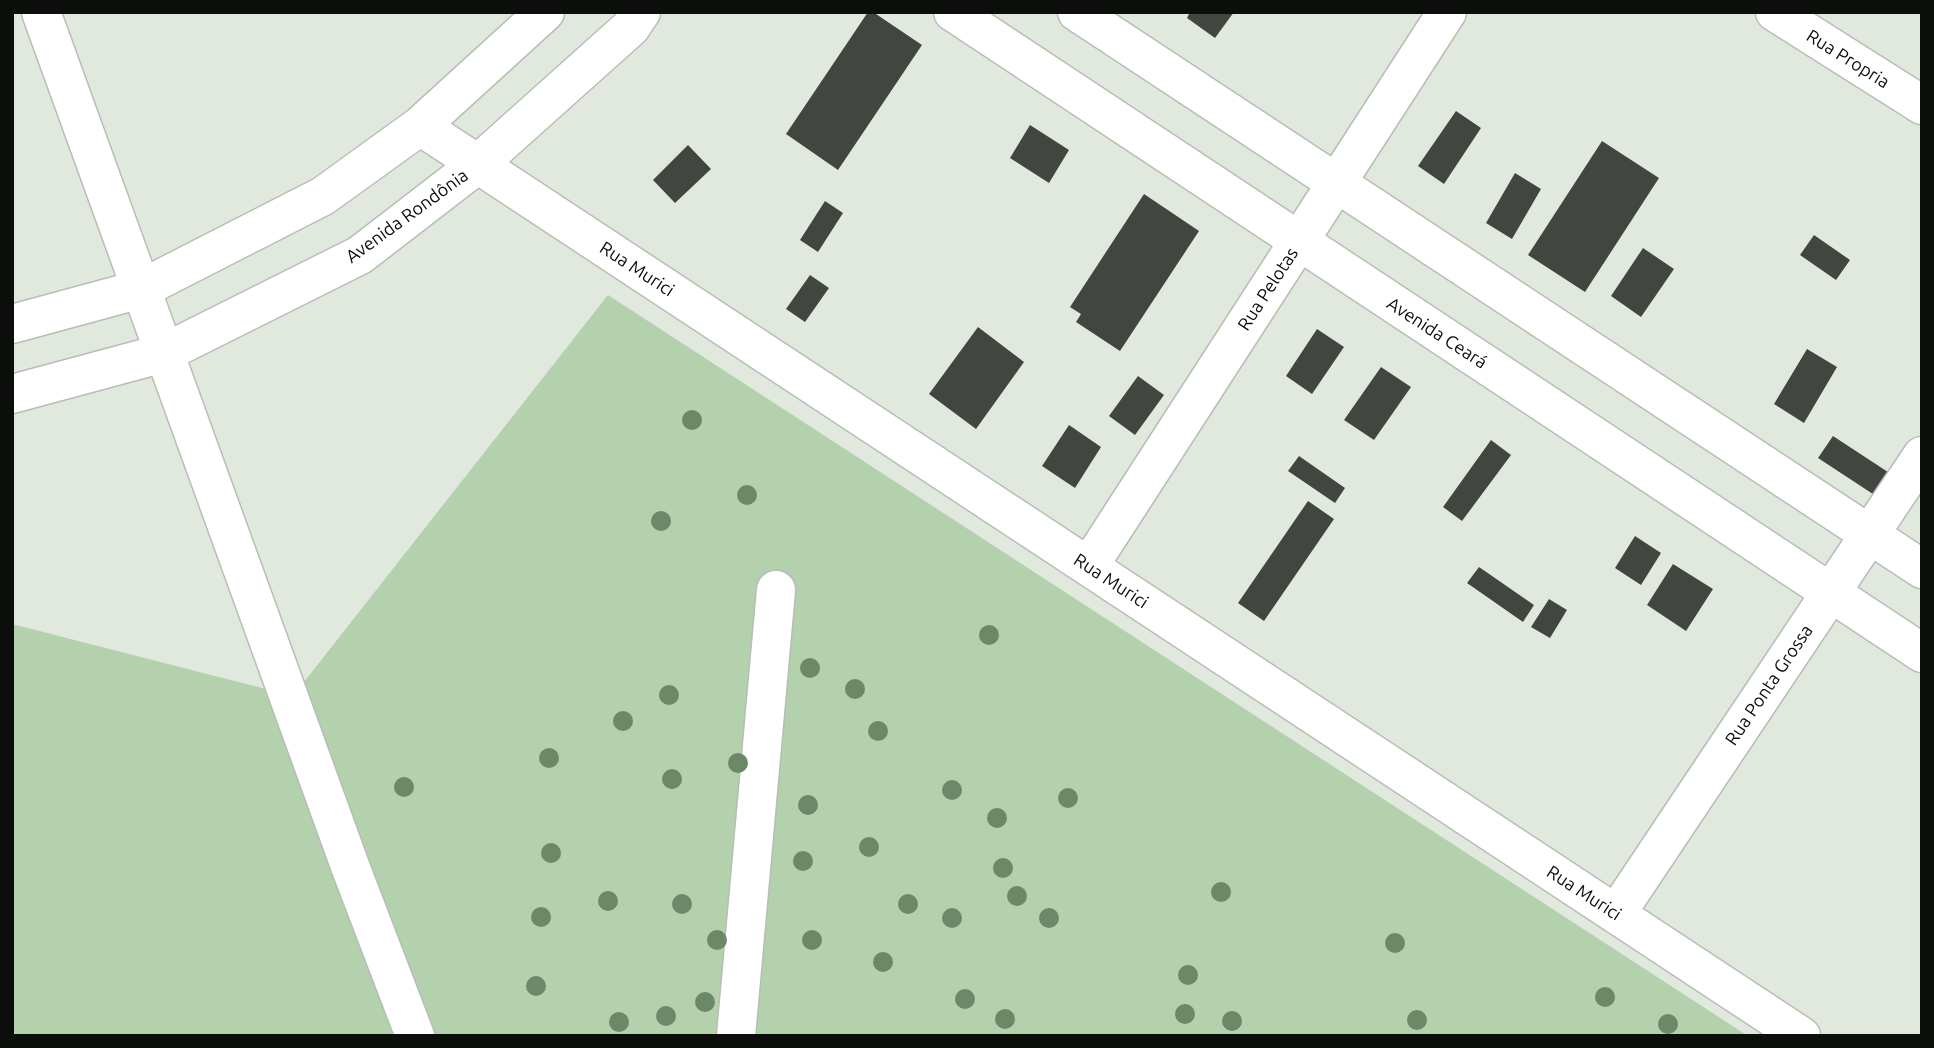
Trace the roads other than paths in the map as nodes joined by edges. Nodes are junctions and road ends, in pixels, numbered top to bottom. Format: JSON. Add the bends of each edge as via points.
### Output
{"nodes":[{"id":1,"x":41,"y":12,"type":"edge"},
{"id":2,"x":545,"y":12,"type":"edge"},
{"id":3,"x":641,"y":12,"type":"edge"},
{"id":4,"x":953,"y":12,"type":"edge"},
{"id":5,"x":1077,"y":12,"type":"edge"},
{"id":6,"x":1447,"y":12,"type":"edge"},
{"id":7,"x":1775,"y":12,"type":"edge"},
{"id":8,"x":1922,"y":106,"type":"edge"},
{"id":9,"x":420,"y":126,"type":"junction"},
{"id":10,"x":478,"y":164,"type":"junction"},
{"id":11,"x":1336,"y":183,"type":"junction"},
{"id":12,"x":1299,"y":241,"type":"junction"},
{"id":13,"x":141,"y":289,"type":"junction"},
{"id":14,"x":12,"y":324,"type":"edge"},
{"id":15,"x":164,"y":353,"type":"junction"},
{"id":16,"x":12,"y":394,"type":"edge"},
{"id":17,"x":1922,"y":456,"type":"edge"},
{"id":18,"x":1869,"y":534,"type":"junction"},
{"id":19,"x":1089,"y":566,"type":"junction"},
{"id":20,"x":1922,"y":569,"type":"edge"},
{"id":21,"x":776,"y":590,"type":"dead end"},
{"id":22,"x":1830,"y":593,"type":"junction"},
{"id":23,"x":1922,"y":653,"type":"edge"},
{"id":24,"x":1616,"y":914,"type":"junction"},
{"id":25,"x":415,"y":1036,"type":"edge"},
{"id":26,"x":736,"y":1036,"type":"edge"},
{"id":27,"x":1801,"y":1036,"type":"edge"}],
"edges":[{"from":1,"to":13,"type":"street"},
{"from":2,"to":9,"type":"street"},
{"from":3,"to":10,"type":"street","name":"Avenida Rondônia","via":[[631,27]]},
{"from":4,"to":12,"type":"street","name":"Avenida Ceará"},
{"from":5,"to":11,"type":"street"},
{"from":6,"to":11,"type":"street","name":"Rua Pelotas"},
{"from":7,"to":8,"type":"street","name":"Rua Propria"},
{"from":9,"to":10,"type":"street","name":"Rua Murici"},
{"from":9,"to":13,"type":"street","via":[[323,196]]},
{"from":10,"to":15,"type":"street","name":"Avenida Rondônia","via":[[360,255]]},
{"from":10,"to":19,"type":"street","name":"Rua Murici"},
{"from":11,"to":12,"type":"street","name":"Rua Pelotas"},
{"from":11,"to":18,"type":"street"},
{"from":12,"to":19,"type":"street","name":"Rua Pelotas"},
{"from":12,"to":22,"type":"street","name":"Avenida Ceará"},
{"from":13,"to":14,"type":"street"},
{"from":13,"to":15,"type":"street"},
{"from":15,"to":16,"type":"street","name":"Avenida Rondônia"},
{"from":15,"to":25,"type":"street"},
{"from":17,"to":18,"type":"street","name":"Rua Ponta Grossa"},
{"from":18,"to":20,"type":"street"},
{"from":18,"to":22,"type":"street","name":"Rua Ponta Grossa"},
{"from":19,"to":24,"type":"street","name":"Rua Murici"},
{"from":21,"to":26,"type":"street"},
{"from":22,"to":23,"type":"street","name":"Avenida Ceará"},
{"from":22,"to":24,"type":"street","name":"Rua Ponta Grossa"},
{"from":24,"to":27,"type":"street","name":"Rua Murici"}]}
